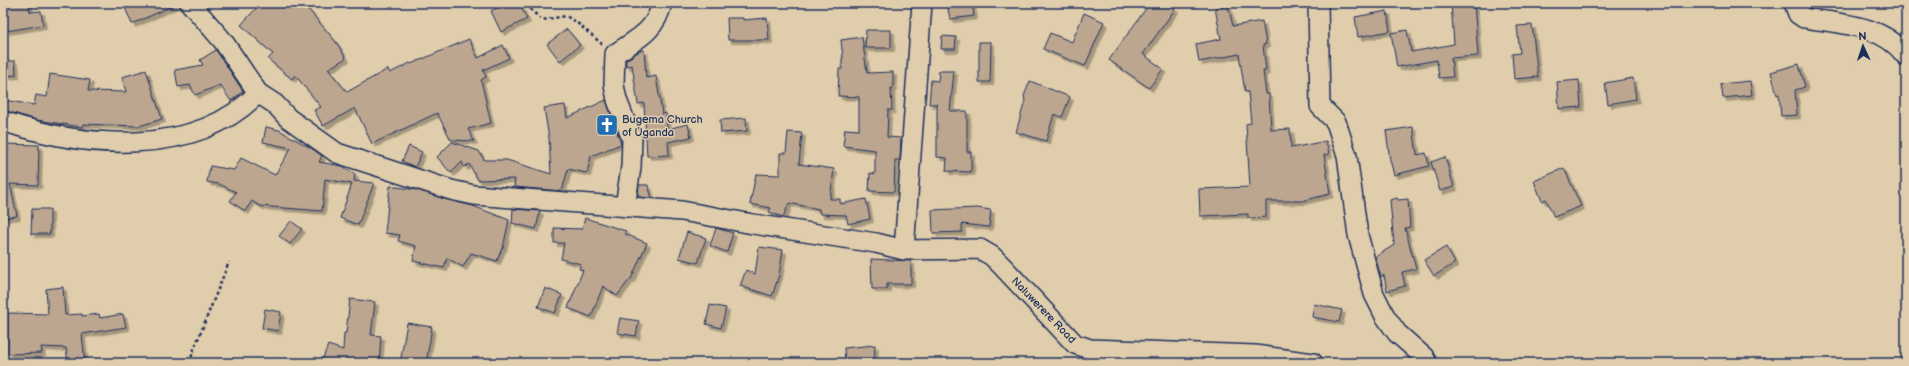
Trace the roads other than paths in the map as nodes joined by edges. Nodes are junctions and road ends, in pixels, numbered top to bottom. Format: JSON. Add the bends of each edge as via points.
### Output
{"nodes":[{"id":1,"x":190,"y":3,"type":"edge"},
{"id":2,"x":662,"y":3,"type":"edge"},
{"id":3,"x":922,"y":3,"type":"edge"},
{"id":4,"x":1318,"y":3,"type":"edge"},
{"id":5,"x":1794,"y":3,"type":"edge"},
{"id":6,"x":1906,"y":56,"type":"edge"},
{"id":7,"x":258,"y":93,"type":"junction"},
{"id":8,"x":3,"y":121,"type":"edge"},
{"id":9,"x":625,"y":207,"type":"junction"},
{"id":10,"x":904,"y":250,"type":"junction"},
{"id":11,"x":1313,"y":363,"type":"edge"},
{"id":12,"x":1427,"y":363,"type":"edge"}],
"edges":[{"from":1,"to":7,"type":"street","via":[[223,41]]},
{"from":2,"to":9,"type":"street","via":[[655,24],[644,35],[615,54],[614,85],[632,139]]},
{"from":3,"to":10,"type":"street"},
{"from":4,"to":12,"type":"street","via":[[1320,106],[1336,122],[1347,156],[1358,235],[1374,294],[1397,333],[1424,357]]},
{"from":5,"to":6,"type":"street","via":[[1798,14],[1804,18],[1855,25],[1876,32],[1898,46]]},
{"from":7,"to":8,"type":"street","via":[[232,115],[189,134],[154,140],[111,143],[67,138]]},
{"from":7,"to":9,"type":"street","name":"Naluwerere Road","via":[[337,153],[451,190],[474,195]]},
{"from":9,"to":10,"type":"street","name":"Naluwerere Road","via":[[682,210]]},
{"from":10,"to":11,"type":"street","name":"Naluwerere Road","via":[[980,249],[1002,266],[1075,344],[1090,349],[1255,355]]}]}
